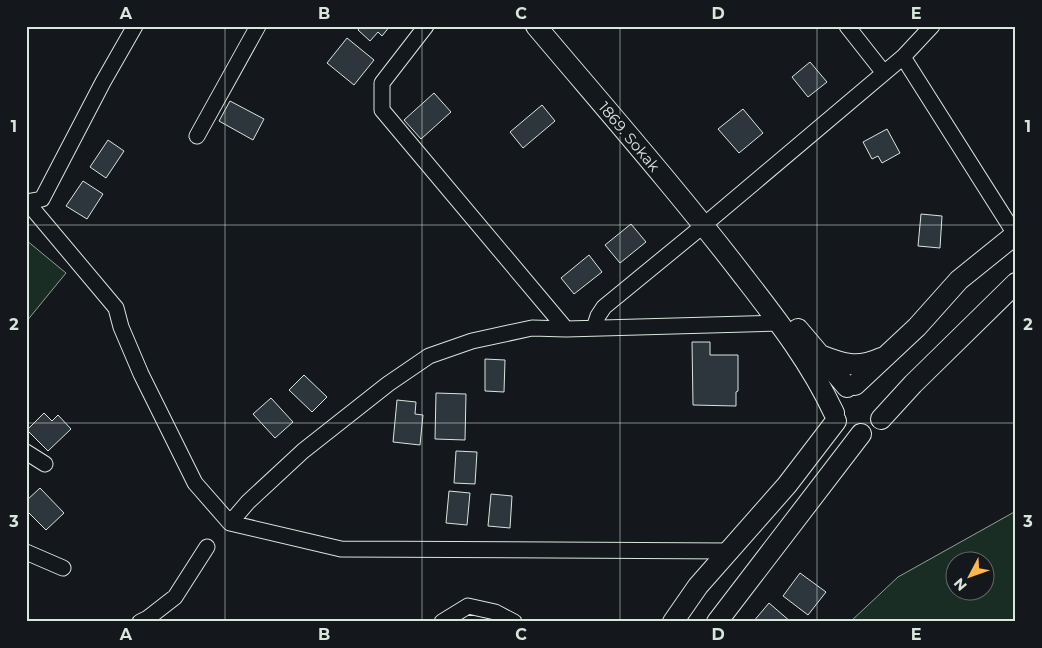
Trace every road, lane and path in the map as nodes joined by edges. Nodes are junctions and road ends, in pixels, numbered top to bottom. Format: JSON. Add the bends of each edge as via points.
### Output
{"nodes":[{"id":1,"x":135,"y":26,"type":"edge"},
{"id":2,"x":258,"y":26,"type":"edge"},
{"id":3,"x":426,"y":26,"type":"edge"},
{"id":4,"x":536,"y":26,"type":"edge"},
{"id":5,"x":847,"y":26,"type":"edge"},
{"id":6,"x":932,"y":26,"type":"edge"},
{"id":7,"x":903,"y":57,"type":"junction"},
{"id":8,"x":884,"y":73,"type":"junction"},
{"id":9,"x":197,"y":136,"type":"dead end"},
{"id":10,"x":26,"y":202,"type":"edge"},
{"id":11,"x":704,"y":226,"type":"junction"},
{"id":12,"x":1015,"y":234,"type":"edge"},
{"id":13,"x":722,"y":248,"type":"junction"},
{"id":14,"x":1016,"y":283,"type":"edge"},
{"id":15,"x":779,"y":323,"type":"junction"},
{"id":16,"x":594,"y":328,"type":"junction"},
{"id":17,"x":566,"y":329,"type":"junction"},
{"id":18,"x":887,"y":355,"type":"junction"},
{"id":19,"x":820,"y":356,"type":"junction"},
{"id":20,"x":851,"y":386,"type":"junction"},
{"id":21,"x":835,"y":417,"type":"junction"},
{"id":22,"x":881,"y":419,"type":"junction"},
{"id":23,"x":861,"y":434,"type":"junction"},
{"id":24,"x":26,"y":452,"type":"edge"},
{"id":25,"x":45,"y":464,"type":"dead end"},
{"id":26,"x":230,"y":523,"type":"junction"},
{"id":27,"x":207,"y":547,"type":"dead end"},
{"id":28,"x":730,"y":550,"type":"junction"},
{"id":29,"x":26,"y":552,"type":"edge"},
{"id":30,"x":63,"y":568,"type":"dead end"},
{"id":31,"x":140,"y":622,"type":"edge"},
{"id":32,"x":442,"y":622,"type":"edge"},
{"id":33,"x":514,"y":622,"type":"edge"},
{"id":34,"x":673,"y":622,"type":"edge"},
{"id":35,"x":717,"y":622,"type":"edge"}],
"edges":[{"from":1,"to":10,"type":"street","via":[[42,199]]},
{"from":2,"to":9,"type":"street"},
{"from":3,"to":17,"type":"street","via":[[382,83],[382,110]]},
{"from":4,"to":11,"type":"main road","name":"1869. Sokak"},
{"from":5,"to":8,"type":"street"},
{"from":6,"to":7,"type":"street"},
{"from":7,"to":8,"type":"street"},
{"from":7,"to":12,"type":"street"},
{"from":8,"to":11,"type":"street"},
{"from":10,"to":26,"type":"street","via":[[116,308],[141,374],[195,483]]},
{"from":11,"to":13,"type":"main road","name":"1869. Sokak"},
{"from":11,"to":16,"type":"street","via":[[604,307]]},
{"from":12,"to":18,"type":"main road","via":[[959,280]]},
{"from":13,"to":15,"type":"main road","name":"1869. Sokak"},
{"from":13,"to":19,"type":"main road","name":"1869. Sokak"},
{"from":14,"to":22,"type":"main road"},
{"from":15,"to":16,"type":"street"},
{"from":15,"to":21,"type":"main road","name":"1869. Sokak","via":[[814,372]]},
{"from":16,"to":17,"type":"street"},
{"from":17,"to":26,"type":"street","via":[[532,328],[472,341],[429,356],[303,451]]},
{"from":18,"to":19,"type":"main road","via":[[871,363],[856,365]]},
{"from":18,"to":20,"type":"main road"},
{"from":19,"to":20,"type":"main road","name":"1869. Sokak"},
{"from":20,"to":21,"type":"main road","via":[[836,398]]},
{"from":20,"to":22,"type":"main road","via":[[864,386],[878,395],[883,411]]},
{"from":21,"to":23,"type":"main road","via":[[846,432]]},
{"from":21,"to":28,"type":"main road","via":[[787,484]]},
{"from":22,"to":23,"type":"main road","via":[[870,432]]},
{"from":23,"to":35,"type":"main road"},
{"from":24,"to":25,"type":"street"},
{"from":26,"to":28,"type":"street","via":[[341,549]]},
{"from":27,"to":31,"type":"street","via":[[175,597]]},
{"from":28,"to":34,"type":"main road","via":[[698,586]]},
{"from":29,"to":30,"type":"street"},
{"from":32,"to":33,"type":"street","via":[[468,606],[495,612]]}]}
